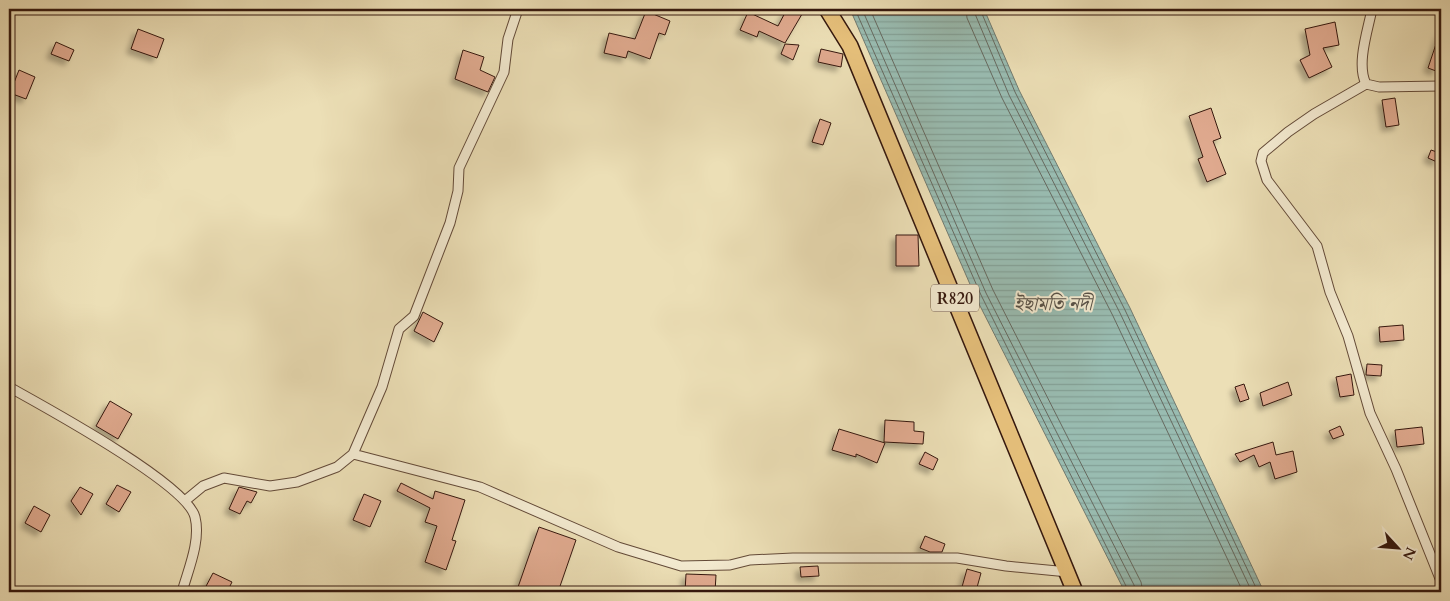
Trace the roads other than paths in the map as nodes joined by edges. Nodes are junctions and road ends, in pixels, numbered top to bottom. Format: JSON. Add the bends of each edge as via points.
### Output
{"nodes":[{"id":1,"x":518,"y":9,"type":"edge"},
{"id":2,"x":827,"y":9,"type":"edge"},
{"id":3,"x":1372,"y":9,"type":"edge"},
{"id":4,"x":1366,"y":84,"type":"junction"},
{"id":5,"x":1441,"y":86,"type":"edge"},
{"id":6,"x":9,"y":387,"type":"edge"},
{"id":7,"x":353,"y":454,"type":"junction"},
{"id":8,"x":186,"y":500,"type":"junction"},
{"id":9,"x":1069,"y":572,"type":"junction"},
{"id":10,"x":1441,"y":581,"type":"edge"},
{"id":11,"x":182,"y":592,"type":"edge"},
{"id":12,"x":1075,"y":592,"type":"edge"}],
"edges":[{"from":1,"to":7,"type":"street","via":[[508,39],[504,72],[459,168],[458,191],[450,222],[414,316],[399,329],[382,387]]},
{"from":2,"to":9,"type":"main road","number":"R820","via":[[850,46]]},
{"from":3,"to":4,"type":"street","via":[[1363,60],[1362,76]]},
{"from":4,"to":5,"type":"street","via":[[1379,87]]},
{"from":4,"to":10,"type":"street","via":[[1288,132],[1264,153],[1261,161],[1267,180],[1317,246],[1370,412]]},
{"from":6,"to":8,"type":"street","via":[[96,436]]},
{"from":7,"to":8,"type":"street","via":[[337,467],[297,482],[270,486],[224,478],[203,486]]},
{"from":7,"to":9,"type":"street","via":[[480,487],[618,547],[681,566],[793,558],[958,558]]},
{"from":8,"to":11,"type":"street","via":[[195,517],[195,541]]},
{"from":9,"to":12,"type":"main road","number":"R820"}]}
